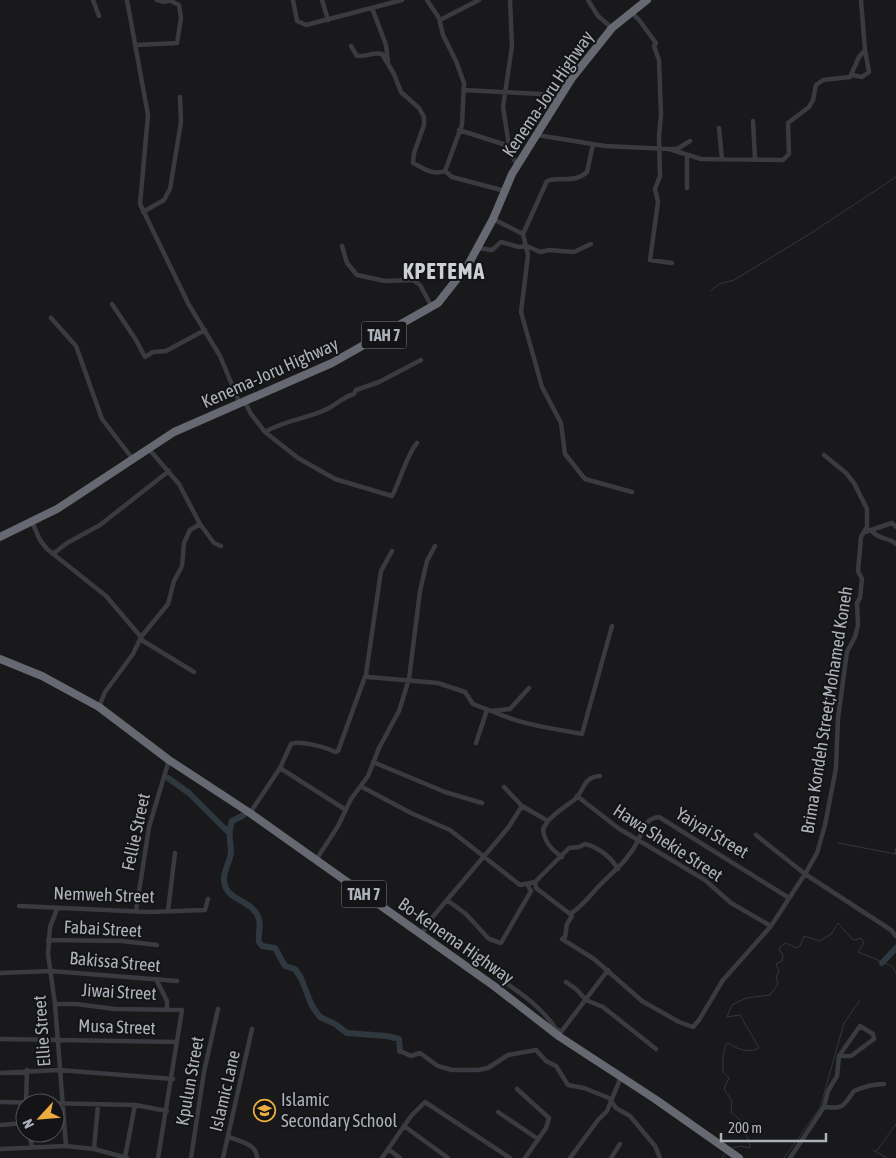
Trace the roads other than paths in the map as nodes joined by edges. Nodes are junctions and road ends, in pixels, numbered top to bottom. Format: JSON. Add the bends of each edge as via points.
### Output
{"nodes":[{"id":1,"x":92,"y":0,"type":"edge"},
{"id":2,"x":129,"y":0,"type":"edge"},
{"id":3,"x":157,"y":0,"type":"edge"},
{"id":4,"x":292,"y":0,"type":"edge"},
{"id":5,"x":322,"y":0,"type":"edge"},
{"id":6,"x":402,"y":0,"type":"edge"},
{"id":7,"x":427,"y":0,"type":"edge"},
{"id":8,"x":479,"y":0,"type":"edge"},
{"id":9,"x":510,"y":0,"type":"edge"},
{"id":10,"x":588,"y":0,"type":"edge"},
{"id":11,"x":647,"y":0,"type":"edge"},
{"id":12,"x":861,"y":0,"type":"edge"},
{"id":13,"x":178,"y":2,"type":"edge"},
{"id":14,"x":372,"y":8,"type":"junction"},
{"id":15,"x":631,"y":12,"type":"junction"},
{"id":16,"x":100,"y":16,"type":"dead end"},
{"id":17,"x":328,"y":20,"type":"junction"},
{"id":18,"x":440,"y":20,"type":"junction"},
{"id":19,"x":612,"y":28,"type":"junction"},
{"id":20,"x":136,"y":45,"type":"junction"},
{"id":21,"x":351,"y":46,"type":"dead end"},
{"id":22,"x":865,"y":50,"type":"junction"},
{"id":23,"x":388,"y":64,"type":"junction"},
{"id":24,"x":852,"y":75,"type":"junction"},
{"id":25,"x":464,"y":90,"type":"junction"},
{"id":26,"x":504,"y":93,"type":"junction"},
{"id":27,"x":180,"y":97,"type":"dead end"},
{"id":28,"x":560,"y":98,"type":"junction"},
{"id":29,"x":753,"y":121,"type":"dead end"},
{"id":30,"x":719,"y":128,"type":"dead end"},
{"id":31,"x":460,"y":130,"type":"junction"},
{"id":32,"x":537,"y":135,"type":"junction"},
{"id":33,"x":690,"y":141,"type":"dead end"},
{"id":34,"x":593,"y":144,"type":"junction"},
{"id":35,"x":509,"y":146,"type":"junction"},
{"id":36,"x":660,"y":148,"type":"junction"},
{"id":37,"x":669,"y":149,"type":"junction"},
{"id":38,"x":686,"y":156,"type":"junction"},
{"id":39,"x":722,"y":159,"type":"junction"},
{"id":40,"x":755,"y":159,"type":"junction"},
{"id":41,"x":518,"y":165,"type":"junction"},
{"id":42,"x":445,"y":172,"type":"junction"},
{"id":43,"x":687,"y":188,"type":"dead end"},
{"id":44,"x":505,"y":191,"type":"junction"},
{"id":45,"x":143,"y":212,"type":"junction"},
{"id":46,"x":493,"y":219,"type":"junction"},
{"id":47,"x":523,"y":234,"type":"junction"},
{"id":48,"x":591,"y":244,"type":"dead end"},
{"id":49,"x":342,"y":246,"type":"dead end"},
{"id":50,"x":527,"y":246,"type":"junction"},
{"id":51,"x":478,"y":248,"type":"junction"},
{"id":52,"x":672,"y":263,"type":"dead end"},
{"id":53,"x":112,"y":304,"type":"dead end"},
{"id":54,"x":432,"y":306,"type":"junction"},
{"id":55,"x":51,"y":318,"type":"dead end"},
{"id":56,"x":205,"y":330,"type":"junction"},
{"id":57,"x":421,"y":360,"type":"dead end"},
{"id":58,"x":243,"y":403,"type":"junction"},
{"id":59,"x":265,"y":432,"type":"junction"},
{"id":60,"x":418,"y":443,"type":"dead end"},
{"id":61,"x":148,"y":448,"type":"junction"},
{"id":62,"x":824,"y":455,"type":"dead end"},
{"id":63,"x":132,"y":458,"type":"junction"},
{"id":64,"x":169,"y":471,"type":"junction"},
{"id":65,"x":632,"y":492,"type":"dead end"},
{"id":66,"x":32,"y":522,"type":"junction"},
{"id":67,"x":200,"y":524,"type":"junction"},
{"id":68,"x":896,"y":527,"type":"edge"},
{"id":69,"x":872,"y":531,"type":"junction"},
{"id":70,"x":865,"y":532,"type":"junction"},
{"id":71,"x":0,"y":537,"type":"edge"},
{"id":72,"x":896,"y":544,"type":"edge"},
{"id":73,"x":221,"y":546,"type":"dead end"},
{"id":74,"x":434,"y":546,"type":"dead end"},
{"id":75,"x":392,"y":551,"type":"dead end"},
{"id":76,"x":54,"y":554,"type":"junction"},
{"id":77,"x":612,"y":626,"type":"dead end"},
{"id":78,"x":141,"y":638,"type":"junction"},
{"id":79,"x":0,"y":659,"type":"edge"},
{"id":80,"x":194,"y":672,"type":"dead end"},
{"id":81,"x":366,"y":674,"type":"junction"},
{"id":82,"x":409,"y":679,"type":"junction"},
{"id":83,"x":529,"y":688,"type":"dead end"},
{"id":84,"x":99,"y":708,"type":"junction"},
{"id":85,"x":490,"y":711,"type":"junction"},
{"id":86,"x":476,"y":742,"type":"dead end"},
{"id":87,"x":170,"y":760,"type":"junction"},
{"id":88,"x":373,"y":762,"type":"junction"},
{"id":89,"x":280,"y":768,"type":"junction"},
{"id":90,"x":600,"y":776,"type":"dead end"},
{"id":91,"x":362,"y":787,"type":"junction"},
{"id":92,"x":504,"y":787,"type":"dead end"},
{"id":93,"x":577,"y":796,"type":"junction"},
{"id":94,"x":482,"y":802,"type":"dead end"},
{"id":95,"x":522,"y":806,"type":"junction"},
{"id":96,"x":346,"y":810,"type":"junction"},
{"id":97,"x":250,"y":813,"type":"junction"},
{"id":98,"x":548,"y":821,"type":"junction"},
{"id":99,"x":756,"y":835,"type":"dead end"},
{"id":100,"x":638,"y":841,"type":"junction"},
{"id":101,"x":175,"y":853,"type":"dead end"},
{"id":102,"x":484,"y":857,"type":"junction"},
{"id":103,"x":562,"y":857,"type":"junction"},
{"id":104,"x":316,"y":860,"type":"junction"},
{"id":105,"x":618,"y":869,"type":"junction"},
{"id":106,"x":805,"y":874,"type":"junction"},
{"id":107,"x":535,"y":882,"type":"junction"},
{"id":108,"x":527,"y":884,"type":"junction"},
{"id":109,"x":536,"y":888,"type":"junction"},
{"id":110,"x":531,"y":891,"type":"junction"},
{"id":111,"x":789,"y":898,"type":"junction"},
{"id":112,"x":208,"y":899,"type":"dead end"},
{"id":113,"x":447,"y":900,"type":"junction"},
{"id":114,"x":19,"y":906,"type":"dead end"},
{"id":115,"x":58,"y":908,"type":"junction"},
{"id":116,"x":168,"y":910,"type":"junction"},
{"id":117,"x":136,"y":911,"type":"junction"},
{"id":118,"x":570,"y":914,"type":"junction"},
{"id":119,"x":771,"y":926,"type":"junction"},
{"id":120,"x":421,"y":935,"type":"junction"},
{"id":121,"x":896,"y":936,"type":"edge"},
{"id":122,"x":48,"y":940,"type":"junction"},
{"id":123,"x":157,"y":945,"type":"dead end"},
{"id":124,"x":608,"y":970,"type":"junction"},
{"id":125,"x":51,"y":971,"type":"junction"},
{"id":126,"x":0,"y":973,"type":"edge"},
{"id":127,"x":498,"y":977,"type":"dead end"},
{"id":128,"x":156,"y":979,"type":"junction"},
{"id":129,"x":177,"y":981,"type":"dead end"},
{"id":130,"x":566,"y":982,"type":"dead end"},
{"id":131,"x":586,"y":1000,"type":"junction"},
{"id":132,"x":55,"y":1004,"type":"junction"},
{"id":133,"x":167,"y":1008,"type":"junction"},
{"id":134,"x":218,"y":1009,"type":"dead end"},
{"id":135,"x":252,"y":1029,"type":"dead end"},
{"id":136,"x":561,"y":1034,"type":"junction"},
{"id":137,"x":57,"y":1038,"type":"junction"},
{"id":138,"x":0,"y":1039,"type":"edge"},
{"id":139,"x":177,"y":1042,"type":"junction"},
{"id":140,"x":656,"y":1049,"type":"dead end"},
{"id":141,"x":400,"y":1051,"type":"dead end"},
{"id":142,"x":839,"y":1056,"type":"junction"},
{"id":143,"x":27,"y":1070,"type":"junction"},
{"id":144,"x":59,"y":1070,"type":"junction"},
{"id":145,"x":0,"y":1073,"type":"edge"},
{"id":146,"x":621,"y":1077,"type":"junction"},
{"id":147,"x":173,"y":1079,"type":"junction"},
{"id":148,"x":884,"y":1084,"type":"dead end"},
{"id":149,"x":517,"y":1089,"type":"dead end"},
{"id":150,"x":26,"y":1093,"type":"edge"},
{"id":151,"x":60,"y":1093,"type":"edge"},
{"id":152,"x":611,"y":1100,"type":"junction"},
{"id":153,"x":0,"y":1102,"type":"edge"},
{"id":154,"x":15,"y":1102,"type":"edge"},
{"id":155,"x":65,"y":1103,"type":"edge"},
{"id":156,"x":98,"y":1105,"type":"junction"},
{"id":157,"x":134,"y":1105,"type":"junction"},
{"id":158,"x":824,"y":1107,"type":"junction"},
{"id":159,"x":167,"y":1112,"type":"junction"},
{"id":160,"x":498,"y":1112,"type":"dead end"},
{"id":161,"x":15,"y":1124,"type":"edge"},
{"id":162,"x":0,"y":1125,"type":"edge"},
{"id":163,"x":404,"y":1126,"type":"junction"},
{"id":164,"x":229,"y":1136,"type":"junction"},
{"id":165,"x":65,"y":1137,"type":"edge"},
{"id":166,"x":538,"y":1139,"type":"junction"},
{"id":167,"x":31,"y":1143,"type":"edge"},
{"id":168,"x":620,"y":1144,"type":"dead end"},
{"id":169,"x":66,"y":1146,"type":"junction"},
{"id":170,"x":32,"y":1147,"type":"junction"},
{"id":171,"x":0,"y":1149,"type":"edge"},
{"id":172,"x":94,"y":1149,"type":"junction"},
{"id":173,"x":388,"y":1149,"type":"junction"},
{"id":174,"x":737,"y":1156,"type":"edge"},
{"id":175,"x":126,"y":1158,"type":"edge"},
{"id":176,"x":158,"y":1158,"type":"edge"},
{"id":177,"x":191,"y":1158,"type":"edge"},
{"id":178,"x":223,"y":1158,"type":"edge"},
{"id":179,"x":257,"y":1158,"type":"edge"},
{"id":180,"x":382,"y":1158,"type":"edge"},
{"id":181,"x":400,"y":1158,"type":"edge"},
{"id":182,"x":448,"y":1158,"type":"edge"},
{"id":183,"x":510,"y":1158,"type":"edge"},
{"id":184,"x":525,"y":1158,"type":"edge"},
{"id":185,"x":570,"y":1158,"type":"edge"},
{"id":186,"x":611,"y":1158,"type":"edge"},
{"id":187,"x":660,"y":1158,"type":"edge"},
{"id":188,"x":790,"y":1158,"type":"edge"}],
"edges":[{"from":1,"to":16,"type":"street"},
{"from":2,"to":20,"type":"street"},
{"from":3,"to":13,"type":"street"},
{"from":4,"to":17,"type":"street","via":[[299,23],[306,25]]},
{"from":5,"to":17,"type":"street"},
{"from":6,"to":14,"type":"street"},
{"from":7,"to":18,"type":"street"},
{"from":8,"to":18,"type":"street"},
{"from":9,"to":26,"type":"street","via":[[512,46]]},
{"from":10,"to":19,"type":"street","via":[[598,16]]},
{"from":11,"to":15,"type":"highway","name":"Kenema-Joru Highway","number":"TAH 7"},
{"from":12,"to":22,"type":"street"},
{"from":13,"to":20,"type":"street","via":[[177,43]]},
{"from":14,"to":17,"type":"street"},
{"from":14,"to":23,"type":"street","via":[[386,45]]},
{"from":15,"to":19,"type":"highway","name":"Kenema-Joru Highway","number":"TAH 7"},
{"from":15,"to":36,"type":"street","via":[[656,43]]},
{"from":18,"to":25,"type":"street","via":[[443,36],[461,72]]},
{"from":19,"to":28,"type":"highway","name":"Kenema-Joru Highway","number":"TAH 7"},
{"from":20,"to":45,"type":"street","via":[[148,115],[139,192]]},
{"from":21,"to":23,"type":"street","via":[[357,56],[382,54]]},
{"from":22,"to":24,"type":"street"},
{"from":22,"to":24,"type":"street","via":[[869,73]]},
{"from":23,"to":42,"type":"street","via":[[404,97],[424,116],[413,163],[438,174]]},
{"from":24,"to":40,"type":"street","via":[[823,80],[816,85],[809,107],[788,123],[790,152],[787,158]]},
{"from":25,"to":26,"type":"street"},
{"from":25,"to":31,"type":"street"},
{"from":26,"to":28,"type":"street"},
{"from":26,"to":35,"type":"street"},
{"from":27,"to":45,"type":"street","via":[[181,122],[170,189],[164,200]]},
{"from":28,"to":32,"type":"highway","name":"Kenema-Joru Highway","number":"TAH 7"},
{"from":29,"to":40,"type":"street"},
{"from":30,"to":39,"type":"street"},
{"from":31,"to":35,"type":"street"},
{"from":31,"to":42,"type":"street"},
{"from":32,"to":34,"type":"street"},
{"from":32,"to":41,"type":"highway","name":"Kenema-Joru Highway","number":"TAH 7"},
{"from":33,"to":37,"type":"street","via":[[677,149]]},
{"from":34,"to":36,"type":"street"},
{"from":34,"to":47,"type":"street","via":[[584,175],[568,181],[555,178],[547,181]]},
{"from":35,"to":41,"type":"street"},
{"from":36,"to":37,"type":"street"},
{"from":36,"to":52,"type":"street","via":[[660,176],[655,190],[658,202],[656,228],[650,260]]},
{"from":37,"to":38,"type":"street"},
{"from":38,"to":39,"type":"street"},
{"from":38,"to":43,"type":"street"},
{"from":39,"to":40,"type":"street"},
{"from":41,"to":44,"type":"highway","name":"Kenema-Joru Highway","number":"TAH 7"},
{"from":42,"to":44,"type":"street","via":[[452,177]]},
{"from":44,"to":46,"type":"highway","name":"Kenema-Joru Highway","number":"TAH 7"},
{"from":45,"to":56,"type":"street","via":[[189,305]]},
{"from":46,"to":47,"type":"street"},
{"from":46,"to":51,"type":"highway","name":"Kenema-Joru Highway","number":"TAH 7"},
{"from":47,"to":50,"type":"street"},
{"from":48,"to":50,"type":"street","via":[[574,252],[540,252]]},
{"from":49,"to":54,"type":"street","via":[[347,263],[357,275],[385,281],[413,280]]},
{"from":50,"to":51,"type":"street","via":[[501,242],[492,250]]},
{"from":50,"to":65,"type":"street","via":[[521,312],[542,388],[561,423],[565,454],[585,479]]},
{"from":51,"to":54,"type":"highway","name":"Kenema-Joru Highway","number":"TAH 7","via":[[458,280]]},
{"from":53,"to":56,"type":"street","via":[[145,358],[153,352],[166,352]]},
{"from":54,"to":58,"type":"highway","name":"Kenema-Joru Highway","number":"TAH 7","via":[[340,359]]},
{"from":55,"to":63,"type":"street","via":[[76,346],[102,419]]},
{"from":56,"to":58,"type":"street"},
{"from":57,"to":59,"type":"street","via":[[356,390],[326,409],[279,423]]},
{"from":58,"to":59,"type":"street"},
{"from":58,"to":61,"type":"highway","name":"Kenema-Joru Highway","number":"TAH 7","via":[[174,432]]},
{"from":59,"to":60,"type":"street","via":[[298,458],[335,479],[392,496],[410,450]]},
{"from":61,"to":63,"type":"highway","name":"Kenema-Joru Highway","number":"TAH 7"},
{"from":61,"to":64,"type":"street"},
{"from":62,"to":70,"type":"street","name":"Brima Kondeh Street;Mohamed Koneh","via":[[846,473],[864,502],[867,509]]},
{"from":63,"to":66,"type":"highway","name":"Kenema-Joru Highway","number":"TAH 7","via":[[68,502]]},
{"from":64,"to":67,"type":"street","via":[[188,498]]},
{"from":64,"to":76,"type":"street","via":[[100,525]]},
{"from":66,"to":71,"type":"highway","name":"Kenema-Joru Highway","number":"TAH 7"},
{"from":66,"to":76,"type":"street","via":[[40,540]]},
{"from":67,"to":73,"type":"street","via":[[214,543]]},
{"from":67,"to":78,"type":"street","via":[[190,530],[184,543],[182,566],[168,604]]},
{"from":68,"to":69,"type":"street","via":[[892,523]]},
{"from":69,"to":70,"type":"street"},
{"from":69,"to":72,"type":"street"},
{"from":70,"to":106,"type":"street","name":"Brima Kondeh Street;Mohamed Koneh","via":[[861,537],[858,571],[862,579],[860,598],[856,603],[858,624],[847,652],[838,718],[836,768],[820,846]]},
{"from":74,"to":82,"type":"street","via":[[420,591]]},
{"from":75,"to":81,"type":"street","via":[[381,571]]},
{"from":76,"to":78,"type":"street","via":[[106,596]]},
{"from":77,"to":85,"type":"street","via":[[582,734],[529,726]]},
{"from":78,"to":80,"type":"street"},
{"from":78,"to":84,"type":"street","via":[[105,692]]},
{"from":79,"to":84,"type":"highway","name":"Bo-Kenema Highway","number":"TAH 7","via":[[42,676]]},
{"from":81,"to":82,"type":"street","via":[[368,677]]},
{"from":81,"to":89,"type":"street","via":[[337,752],[294,742]]},
{"from":82,"to":85,"type":"street","via":[[459,690],[469,696],[473,704]]},
{"from":82,"to":88,"type":"street","via":[[399,711]]},
{"from":83,"to":85,"type":"street","via":[[510,709]]},
{"from":84,"to":87,"type":"highway","name":"Bo-Kenema Highway","number":"TAH 7"},
{"from":85,"to":86,"type":"street"},
{"from":87,"to":97,"type":"highway","name":"Bo-Kenema Highway","number":"TAH 7"},
{"from":87,"to":117,"type":"street","name":"Fellie Street","via":[[149,827]]},
{"from":88,"to":91,"type":"street"},
{"from":88,"to":94,"type":"street","via":[[445,792]]},
{"from":89,"to":96,"type":"street"},
{"from":89,"to":97,"type":"street"},
{"from":90,"to":93,"type":"street","via":[[586,781]]},
{"from":91,"to":96,"type":"street"},
{"from":91,"to":102,"type":"street","via":[[450,830]]},
{"from":92,"to":95,"type":"street"},
{"from":93,"to":98,"type":"street"},
{"from":93,"to":100,"type":"street","name":"Hawa Shekie Street","via":[[597,814]]},
{"from":95,"to":98,"type":"street"},
{"from":95,"to":102,"type":"street"},
{"from":96,"to":104,"type":"street"},
{"from":97,"to":104,"type":"highway","name":"Bo-Kenema Highway","number":"TAH 7"},
{"from":98,"to":103,"type":"street","via":[[543,829],[545,839]]},
{"from":99,"to":106,"type":"street"},
{"from":100,"to":105,"type":"street","name":"Yaiyai Street"},
{"from":100,"to":111,"type":"street","name":"Yaiyai Street","via":[[647,821],[659,817]]},
{"from":100,"to":119,"type":"street","name":"Hawa Shekie Street","via":[[705,880],[731,902]]},
{"from":101,"to":116,"type":"street"},
{"from":102,"to":108,"type":"street","via":[[520,885]]},
{"from":102,"to":113,"type":"street"},
{"from":103,"to":105,"type":"street","via":[[569,848],[584,844],[612,860]]},
{"from":103,"to":107,"type":"street"},
{"from":104,"to":120,"type":"highway","name":"Bo-Kenema Highway","number":"TAH 7"},
{"from":105,"to":118,"type":"street","name":"Yaiyai Street","via":[[584,905]]},
{"from":106,"to":111,"type":"street","name":"Brima Kondeh Street;Mohamed Koneh"},
{"from":106,"to":121,"type":"street"},
{"from":107,"to":108,"type":"street"},
{"from":107,"to":109,"type":"street"},
{"from":108,"to":110,"type":"street"},
{"from":109,"to":110,"type":"street"},
{"from":109,"to":118,"type":"street"},
{"from":110,"to":113,"type":"street","via":[[504,942],[497,943]]},
{"from":111,"to":119,"type":"street","name":"Brima Kondeh Street;Mohamed Koneh"},
{"from":112,"to":116,"type":"street","name":"Nemweh Street","via":[[205,910]]},
{"from":113,"to":120,"type":"street"},
{"from":114,"to":115,"type":"street","name":"Nemweh Street"},
{"from":115,"to":117,"type":"street","name":"Nemweh Street"},
{"from":115,"to":122,"type":"street","name":"Ellie Street"},
{"from":116,"to":117,"type":"street","name":"Nemweh Street"},
{"from":118,"to":124,"type":"street","name":"Brima Kondeh Street;Mohamed Koneh","via":[[566,936],[562,939]]},
{"from":119,"to":124,"type":"street","name":"Brima Kondeh Street;Mohamed Koneh","via":[[723,980],[692,1027],[642,1001]]},
{"from":120,"to":136,"type":"highway","name":"Bo-Kenema Highway","number":"TAH 7"},
{"from":122,"to":123,"type":"street","name":"Fabai Street"},
{"from":122,"to":125,"type":"street","name":"Ellie Street"},
{"from":124,"to":131,"type":"street"},
{"from":125,"to":126,"type":"street","name":"Bakissa Street"},
{"from":125,"to":128,"type":"street","name":"Bakissa Street"},
{"from":125,"to":132,"type":"street","name":"Ellie Street"},
{"from":127,"to":136,"type":"street","via":[[531,1000]]},
{"from":128,"to":129,"type":"street","name":"Bakissa Street"},
{"from":128,"to":133,"type":"street"},
{"from":130,"to":131,"type":"street"},
{"from":131,"to":136,"type":"street"},
{"from":131,"to":140,"type":"street","via":[[603,1007]]},
{"from":132,"to":133,"type":"street","name":"Jiwai Street","via":[[114,1009]]},
{"from":132,"to":137,"type":"street","name":"Ellie Street"},
{"from":133,"to":139,"type":"street","name":"Jiwai Street","via":[[182,1010]]},
{"from":134,"to":177,"type":"street","name":"Kpulun Street","via":[[204,1072]]},
{"from":135,"to":164,"type":"street","name":"Islamic Lane"},
{"from":136,"to":146,"type":"highway","name":"Bo-Kenema Highway","number":"TAH 7"},
{"from":137,"to":138,"type":"street","name":"Musa Street"},
{"from":137,"to":139,"type":"street","name":"Musa Street"},
{"from":137,"to":144,"type":"street","name":"Ellie Street"},
{"from":139,"to":147,"type":"street"},
{"from":141,"to":152,"type":"street","via":[[411,1056],[420,1053],[438,1066],[452,1070],[472,1070],[488,1068],[508,1055],[536,1050],[556,1066],[568,1085]]},
{"from":142,"to":142,"type":"street","via":[[851,1056],[874,1039],[874,1034],[860,1026]]},
{"from":142,"to":158,"type":"street","via":[[837,1076]]},
{"from":143,"to":144,"type":"street"},
{"from":143,"to":145,"type":"street"},
{"from":143,"to":150,"type":"street"},
{"from":144,"to":147,"type":"street"},
{"from":144,"to":151,"type":"street","name":"Ellie Street"},
{"from":146,"to":152,"type":"street"},
{"from":146,"to":174,"type":"highway","name":"Bo-Kenema Highway","number":"TAH 7"},
{"from":147,"to":159,"type":"street"},
{"from":148,"to":158,"type":"street","via":[[854,1091],[841,1107]]},
{"from":149,"to":166,"type":"street","via":[[549,1118]]},
{"from":152,"to":185,"type":"street","via":[[607,1111]]},
{"from":152,"to":187,"type":"street","via":[[616,1108],[630,1116],[655,1146]]},
{"from":153,"to":154,"type":"street"},
{"from":155,"to":156,"type":"street"},
{"from":156,"to":157,"type":"street"},
{"from":156,"to":172,"type":"street"},
{"from":157,"to":159,"type":"street"},
{"from":157,"to":175,"type":"street"},
{"from":158,"to":188,"type":"street"},
{"from":159,"to":176,"type":"street"},
{"from":160,"to":166,"type":"street"},
{"from":161,"to":162,"type":"street"},
{"from":163,"to":173,"type":"street"},
{"from":163,"to":182,"type":"street"},
{"from":163,"to":183,"type":"street","via":[[418,1106],[425,1102]]},
{"from":164,"to":178,"type":"street","name":"Islamic Lane"},
{"from":164,"to":179,"type":"street","via":[[256,1150]]},
{"from":165,"to":169,"type":"street","name":"Ellie Street"},
{"from":166,"to":184,"type":"street"},
{"from":167,"to":170,"type":"street"},
{"from":168,"to":186,"type":"street"},
{"from":169,"to":170,"type":"street"},
{"from":169,"to":172,"type":"street"},
{"from":170,"to":171,"type":"street"},
{"from":172,"to":175,"type":"street"},
{"from":173,"to":180,"type":"street"},
{"from":173,"to":181,"type":"street"}]}
